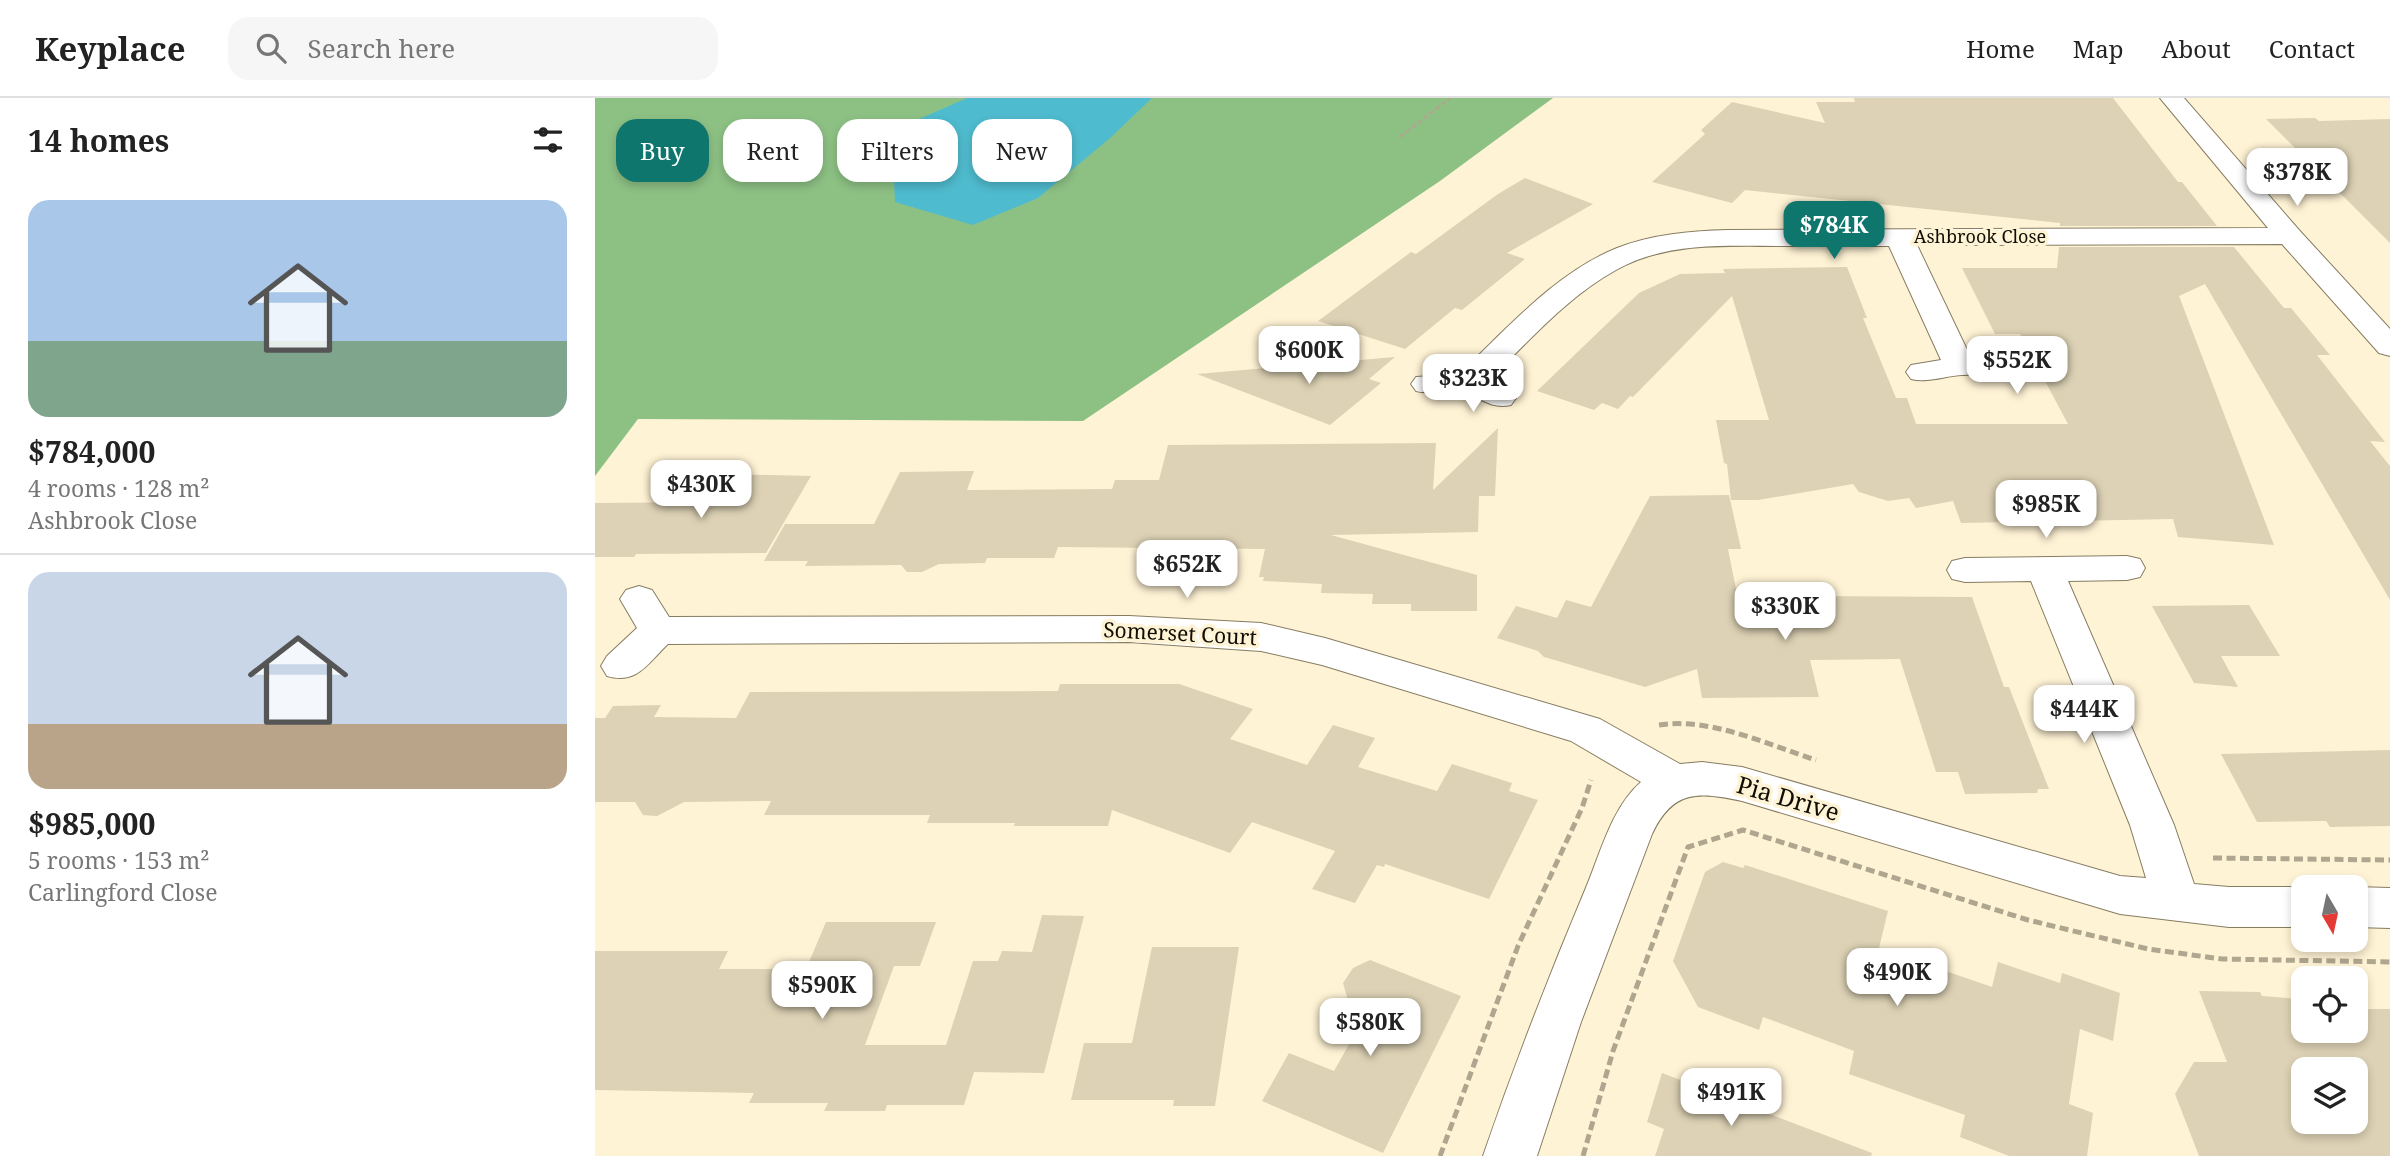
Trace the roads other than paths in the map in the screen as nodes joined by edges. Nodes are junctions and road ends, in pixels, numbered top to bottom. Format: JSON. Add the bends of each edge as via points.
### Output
{"nodes":[{"id":1,"x":2172,"y":98,"type":"edge"},
{"id":2,"x":2290,"y":236,"type":"junction"},
{"id":3,"x":1899,"y":237,"type":"junction"},
{"id":4,"x":2390,"y":346,"type":"edge"},
{"id":5,"x":1997,"y":365,"type":"dead end"},
{"id":6,"x":1959,"y":366,"type":"junction"},
{"id":7,"x":1922,"y":372,"type":"dead end"},
{"id":8,"x":1467,"y":383,"type":"junction"},
{"id":9,"x":1427,"y":384,"type":"dead end"},
{"id":10,"x":1500,"y":398,"type":"dead end"},
{"id":11,"x":2127,"y":568,"type":"dead end"},
{"id":12,"x":2044,"y":569,"type":"junction"},
{"id":13,"x":1965,"y":570,"type":"dead end"},
{"id":14,"x":621,"y":666,"type":"dead end"},
{"id":15,"x":1675,"y":782,"type":"junction"},
{"id":16,"x":2176,"y":903,"type":"junction"},
{"id":17,"x":2291,"y":907,"type":"edge"},
{"id":18,"x":2368,"y":907,"type":"edge"},
{"id":19,"x":2390,"y":908,"type":"edge"},
{"id":20,"x":1510,"y":1156,"type":"edge"}],
"edges":[{"from":1,"to":2,"type":"street"},
{"from":2,"to":3,"type":"street","name":"Ashbrook Close"},
{"from":2,"to":4,"type":"street"},
{"from":3,"to":6,"type":"street"},
{"from":3,"to":8,"type":"street","name":"Ashbrook Close","via":[[1706,239],[1625,255],[1581,279]]},
{"from":5,"to":6,"type":"street"},
{"from":6,"to":7,"type":"street"},
{"from":8,"to":9,"type":"street"},
{"from":8,"to":10,"type":"street"},
{"from":11,"to":12,"type":"street"},
{"from":12,"to":13,"type":"street"},
{"from":12,"to":16,"type":"street","via":[[2152,825]]},
{"from":14,"to":15,"type":"street","name":"Somerset Court","via":[[649,615],[1153,629],[1261,637],[1585,730]]},
{"from":15,"to":16,"type":"street","name":"Pia Drive","via":[[1712,779],[1742,784],[2071,882]]},
{"from":15,"to":20,"type":"street","via":[[1650,800],[1634,827],[1560,1007]]},
{"from":16,"to":17,"type":"street","name":"Pia Drive"},
{"from":18,"to":19,"type":"street"}]}
